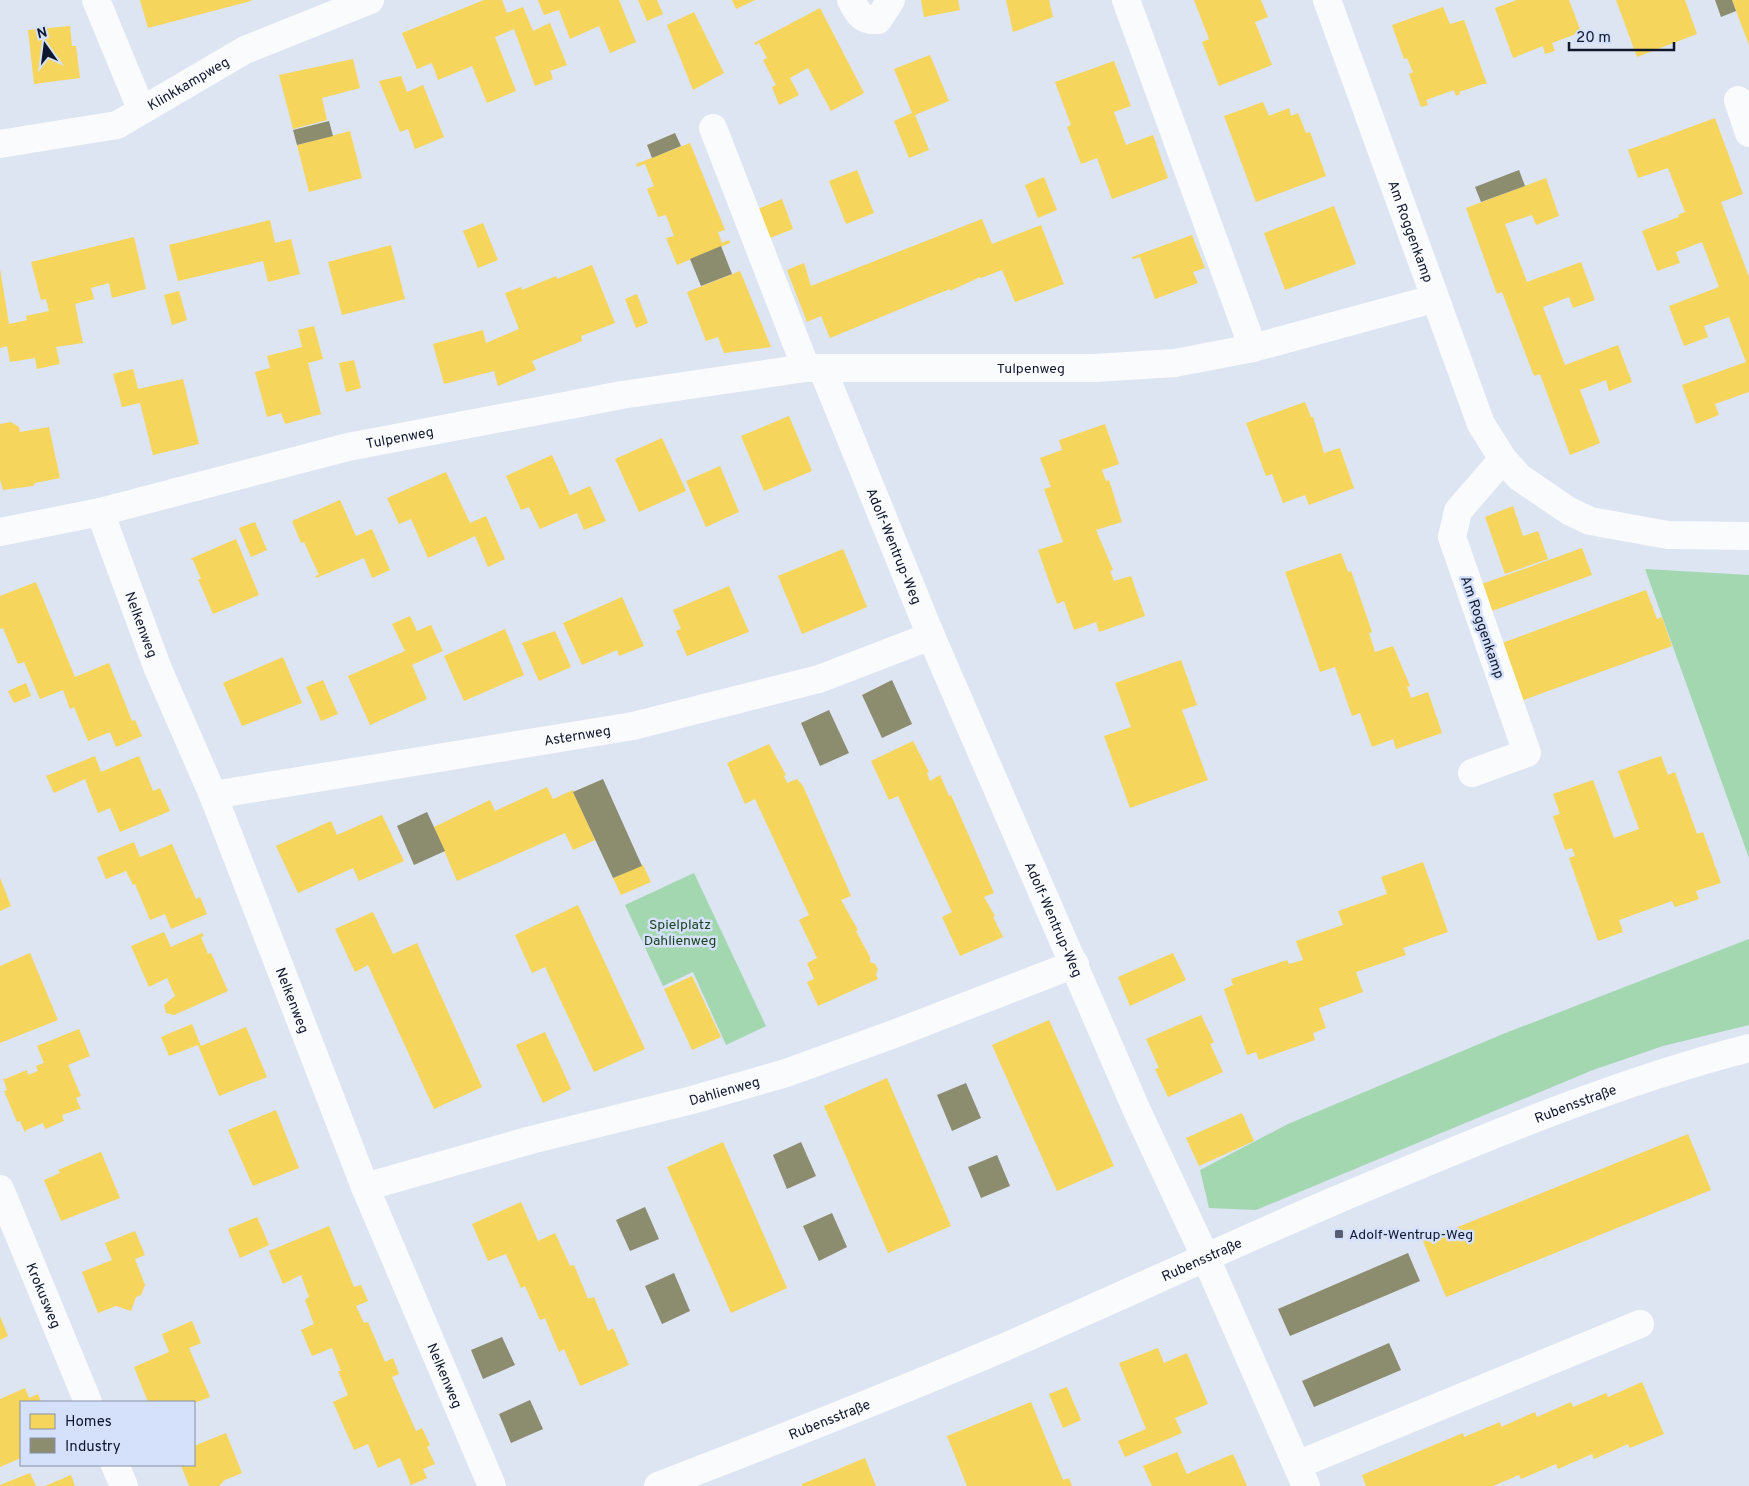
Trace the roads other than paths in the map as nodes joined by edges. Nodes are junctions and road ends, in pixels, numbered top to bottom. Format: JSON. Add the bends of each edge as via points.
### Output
{"nodes":[{"id":1,"x":96,"y":0,"type":"edge"},
{"id":2,"x":370,"y":0,"type":"edge"},
{"id":3,"x":851,"y":0,"type":"edge"},
{"id":4,"x":891,"y":0,"type":"edge"},
{"id":5,"x":1126,"y":0,"type":"edge"},
{"id":6,"x":1327,"y":0,"type":"edge"},
{"id":7,"x":1738,"y":100,"type":"dead end"},
{"id":8,"x":141,"y":109,"type":"junction"},
{"id":9,"x":713,"y":128,"type":"dead end"},
{"id":10,"x":1749,"y":133,"type":"edge"},
{"id":11,"x":0,"y":144,"type":"edge"},
{"id":12,"x":1434,"y":299,"type":"junction"},
{"id":13,"x":1253,"y":348,"type":"junction"},
{"id":14,"x":814,"y":368,"type":"junction"},
{"id":15,"x":1503,"y":459,"type":"junction"},
{"id":16,"x":100,"y":512,"type":"junction"},
{"id":17,"x":0,"y":532,"type":"edge"},
{"id":18,"x":1749,"y":536,"type":"edge"},
{"id":19,"x":931,"y":636,"type":"junction"},
{"id":20,"x":1472,"y":773,"type":"dead end"},
{"id":21,"x":213,"y":795,"type":"junction"},
{"id":22,"x":1075,"y":964,"type":"junction"},
{"id":23,"x":1749,"y":1048,"type":"edge"},
{"id":24,"x":365,"y":1187,"type":"junction"},
{"id":25,"x":0,"y":1190,"type":"edge"},
{"id":26,"x":1205,"y":1256,"type":"junction"},
{"id":27,"x":1640,"y":1324,"type":"dead end"},
{"id":28,"x":88,"y":1401,"type":"edge"},
{"id":29,"x":115,"y":1466,"type":"edge"},
{"id":30,"x":1302,"y":1476,"type":"edge"},
{"id":31,"x":124,"y":1486,"type":"edge"},
{"id":32,"x":492,"y":1486,"type":"edge"},
{"id":33,"x":658,"y":1486,"type":"edge"}],
"edges":[{"from":1,"to":8,"type":"street"},
{"from":2,"to":8,"type":"street","name":"Klinkkampweg","via":[[245,50]]},
{"from":3,"to":4,"type":"street","via":[[860,17],[869,21],[878,20]]},
{"from":5,"to":13,"type":"street"},
{"from":6,"to":12,"type":"street","name":"Am Roggenkamp"},
{"from":7,"to":10,"type":"street"},
{"from":8,"to":11,"type":"street","name":"Klinkkampweg","via":[[117,125]]},
{"from":9,"to":14,"type":"street"},
{"from":12,"to":13,"type":"street","name":"Tulpenweg"},
{"from":12,"to":15,"type":"street","name":"Am Roggenkamp","via":[[1481,424]]},
{"from":13,"to":14,"type":"street","name":"Tulpenweg","via":[[1175,363],[1094,368]]},
{"from":14,"to":16,"type":"street","name":"Tulpenweg","via":[[622,395],[348,447]]},
{"from":14,"to":19,"type":"street","name":"Adolf-Wentrup-Weg"},
{"from":15,"to":18,"type":"street","name":"Am Roggenkamp","via":[[1519,477],[1590,521],[1668,535]]},
{"from":15,"to":20,"type":"street","name":"Am Roggenkamp","via":[[1458,511],[1452,537],[1527,753]]},
{"from":16,"to":17,"type":"street","name":"Tulpenweg"},
{"from":16,"to":21,"type":"street","name":"Nelkenweg","via":[[158,669]]},
{"from":19,"to":21,"type":"street","name":"Asternweg","via":[[819,679],[633,726]]},
{"from":19,"to":22,"type":"street","name":"Adolf-Wentrup-Weg"},
{"from":21,"to":24,"type":"street","name":"Nelkenweg"},
{"from":22,"to":24,"type":"street","name":"Dahlienweg","via":[[786,1073]]},
{"from":22,"to":26,"type":"street","name":"Adolf-Wentrup-Weg","via":[[1138,1112]]},
{"from":23,"to":26,"type":"street","name":"Rubensstraße","via":[[1704,1059],[1499,1131]]},
{"from":24,"to":32,"type":"street","name":"Nelkenweg"},
{"from":25,"to":28,"type":"street","name":"Krokusweg"},
{"from":26,"to":30,"type":"street","name":"Adolf-Wentrup-Weg"},
{"from":26,"to":33,"type":"street","name":"Rubensstraße","via":[[993,1351]]},
{"from":27,"to":30,"type":"street","name":"Adolf-Wentrup-Weg"},
{"from":29,"to":31,"type":"street"}]}
